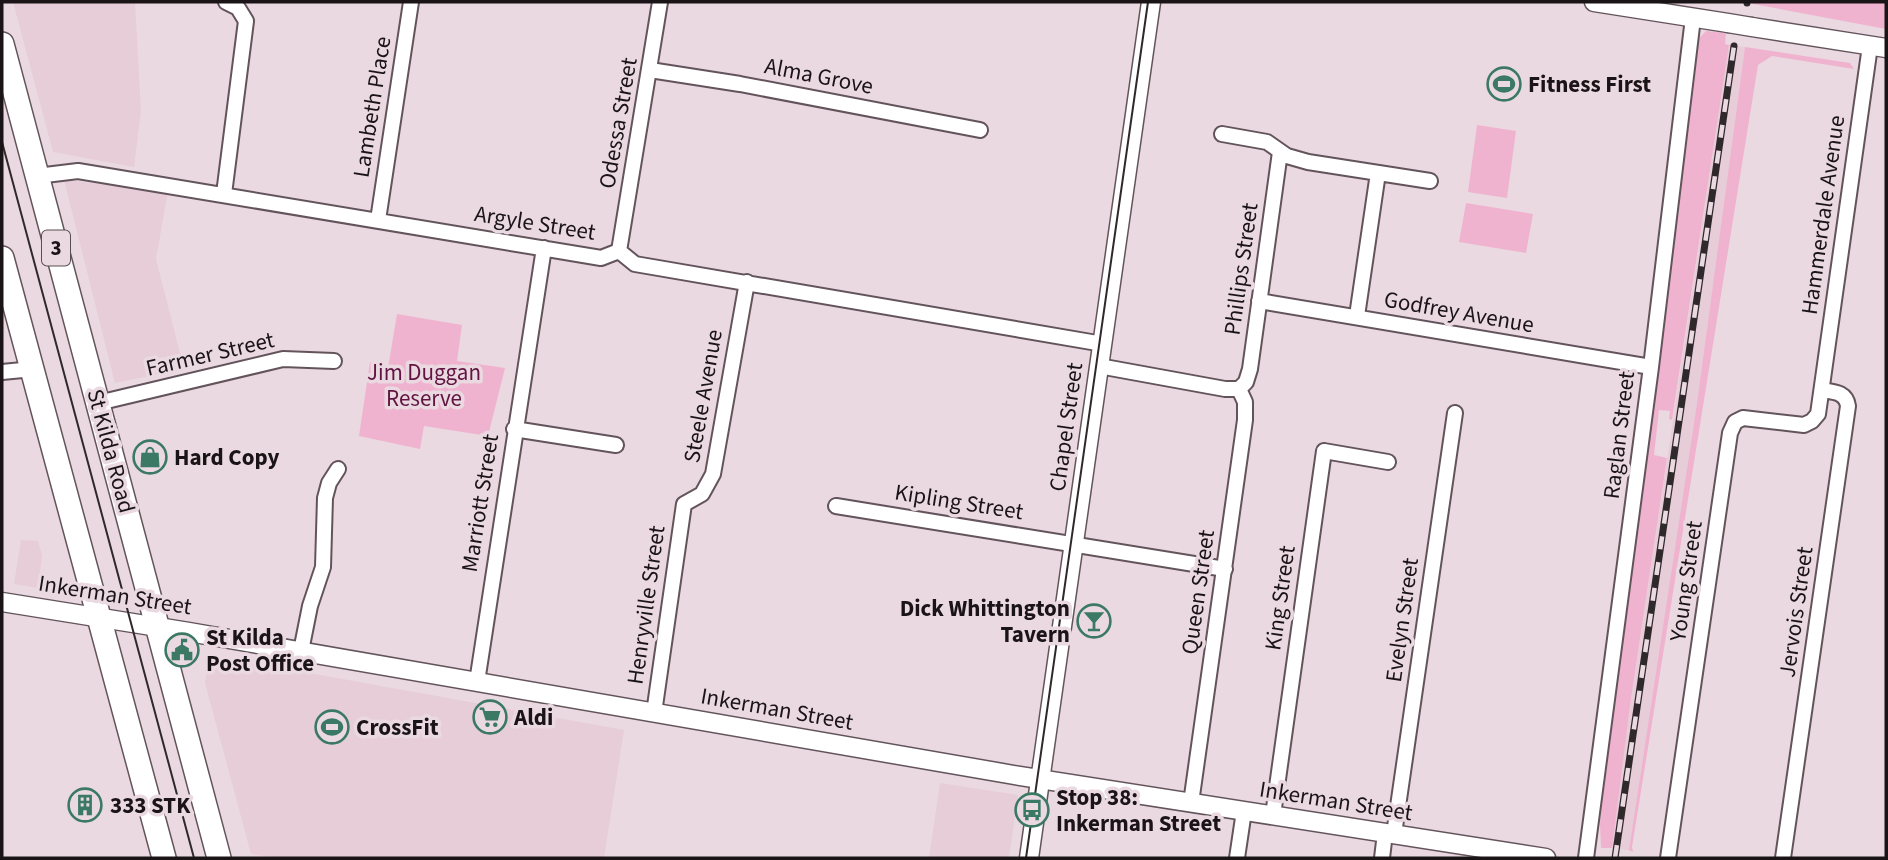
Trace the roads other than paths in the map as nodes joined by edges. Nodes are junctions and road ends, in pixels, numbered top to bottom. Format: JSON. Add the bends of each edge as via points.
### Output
{"nodes":[{"id":1,"x":226,"y":2,"type":"edge"},
{"id":2,"x":411,"y":2,"type":"edge"},
{"id":3,"x":660,"y":2,"type":"edge"},
{"id":4,"x":1152,"y":2,"type":"edge"},
{"id":5,"x":1594,"y":2,"type":"edge"},
{"id":6,"x":1693,"y":18,"type":"junction"},
{"id":7,"x":2,"y":44,"type":"edge"},
{"id":8,"x":1878,"y":47,"type":"edge"},
{"id":9,"x":650,"y":70,"type":"junction"},
{"id":10,"x":980,"y":130,"type":"dead end"},
{"id":11,"x":1222,"y":134,"type":"dead end"},
{"id":12,"x":1280,"y":152,"type":"junction"},
{"id":13,"x":1378,"y":173,"type":"junction"},
{"id":14,"x":37,"y":176,"type":"junction"},
{"id":15,"x":1430,"y":181,"type":"dead end"},
{"id":16,"x":224,"y":194,"type":"junction"},
{"id":17,"x":379,"y":220,"type":"junction"},
{"id":18,"x":544,"y":248,"type":"junction"},
{"id":19,"x":619,"y":251,"type":"junction"},
{"id":20,"x":2,"y":258,"type":"edge"},
{"id":21,"x":747,"y":282,"type":"junction"},
{"id":22,"x":1259,"y":301,"type":"junction"},
{"id":23,"x":1357,"y":316,"type":"junction"},
{"id":24,"x":1103,"y":344,"type":"junction"},
{"id":25,"x":334,"y":361,"type":"dead end"},
{"id":26,"x":1099,"y":366,"type":"junction"},
{"id":27,"x":1651,"y":368,"type":"junction"},
{"id":28,"x":33,"y":369,"type":"junction"},
{"id":29,"x":2,"y":372,"type":"edge"},
{"id":30,"x":1239,"y":388,"type":"junction"},
{"id":31,"x":1822,"y":390,"type":"junction"},
{"id":32,"x":98,"y":403,"type":"junction"},
{"id":33,"x":1455,"y":413,"type":"dead end"},
{"id":34,"x":514,"y":429,"type":"junction"},
{"id":35,"x":616,"y":444,"type":"dead end"},
{"id":36,"x":1388,"y":462,"type":"dead end"},
{"id":37,"x":338,"y":468,"type":"dead end"},
{"id":38,"x":684,"y":504,"type":"joint"},
{"id":39,"x":836,"y":506,"type":"dead end"},
{"id":40,"x":1074,"y":545,"type":"junction"},
{"id":41,"x":1225,"y":569,"type":"junction"},
{"id":42,"x":2,"y":602,"type":"edge"},
{"id":43,"x":100,"y":619,"type":"junction"},
{"id":44,"x":158,"y":627,"type":"junction"},
{"id":45,"x":301,"y":652,"type":"junction"},
{"id":46,"x":477,"y":682,"type":"junction"},
{"id":47,"x":654,"y":713,"type":"junction"},
{"id":48,"x":1041,"y":779,"type":"junction"},
{"id":49,"x":1191,"y":803,"type":"junction"},
{"id":50,"x":1244,"y":811,"type":"junction"},
{"id":51,"x":1273,"y":816,"type":"junction"},
{"id":52,"x":1389,"y":834,"type":"junction"},
{"id":53,"x":164,"y":858,"type":"edge"},
{"id":54,"x":219,"y":858,"type":"edge"},
{"id":55,"x":1029,"y":858,"type":"edge"},
{"id":56,"x":1237,"y":858,"type":"edge"},
{"id":57,"x":1382,"y":858,"type":"edge"},
{"id":58,"x":1546,"y":858,"type":"edge"},
{"id":59,"x":1586,"y":858,"type":"edge"},
{"id":60,"x":1668,"y":858,"type":"edge"},
{"id":61,"x":1783,"y":858,"type":"edge"}],
"edges":[{"from":1,"to":16,"type":"street","via":[[239,8],[246,21]]},
{"from":2,"to":17,"type":"street","name":"Lambeth Place"},
{"from":3,"to":9,"type":"street","name":"Odessa Street"},
{"from":4,"to":24,"type":"street","name":"Chapel Street"},
{"from":5,"to":6,"type":"street"},
{"from":6,"to":8,"type":"street","bridge":true},
{"from":6,"to":27,"type":"street","name":"Raglan Street"},
{"from":7,"to":14,"type":"highway","name":"St Kilda Road","number":"3"},
{"from":8,"to":31,"type":"street","name":"Hammerdale Avenue"},
{"from":9,"to":10,"type":"street","name":"Alma Grove"},
{"from":9,"to":19,"type":"street","name":"Odessa Street"},
{"from":11,"to":12,"type":"street","via":[[1266,142]]},
{"from":12,"to":13,"type":"street","via":[[1308,162]]},
{"from":12,"to":22,"type":"street","name":"Phillips Street"},
{"from":13,"to":15,"type":"street"},
{"from":13,"to":23,"type":"street"},
{"from":14,"to":16,"type":"street","name":"Argyle Street","via":[[78,171]]},
{"from":14,"to":32,"type":"highway","name":"St Kilda Road","number":"3"},
{"from":16,"to":17,"type":"street","name":"Argyle Street"},
{"from":17,"to":18,"type":"street","name":"Argyle Street"},
{"from":18,"to":19,"type":"street","name":"Argyle Street","via":[[601,258]]},
{"from":18,"to":34,"type":"street","name":"Marriott Street"},
{"from":19,"to":21,"type":"street","name":"Argyle Street","via":[[635,264]]},
{"from":20,"to":28,"type":"highway"},
{"from":21,"to":24,"type":"street","name":"Argyle Street"},
{"from":21,"to":38,"type":"street","name":"Steele Avenue","via":[[713,474],[702,495]]},
{"from":22,"to":23,"type":"street","name":"Godfrey Avenue"},
{"from":22,"to":30,"type":"street","name":"Phillips Street","via":[[1248,378]]},
{"from":23,"to":27,"type":"street","name":"Godfrey Avenue"},
{"from":24,"to":26,"type":"street","name":"Chapel Street"},
{"from":25,"to":32,"type":"street","name":"Farmer Street","via":[[283,359]]},
{"from":26,"to":30,"type":"street"},
{"from":26,"to":40,"type":"street","name":"Chapel Street"},
{"from":27,"to":59,"type":"street","name":"Raglan Street"},
{"from":28,"to":29,"type":"street"},
{"from":28,"to":43,"type":"highway"},
{"from":30,"to":41,"type":"street","name":"Queen Street","via":[[1245,420]]},
{"from":31,"to":60,"type":"street","name":"Young Street","via":[[1818,414],[1809,423],[1743,418],[1732,427]]},
{"from":31,"to":61,"type":"street","name":"Jervois Street","via":[[1845,397],[1848,406]]},
{"from":32,"to":44,"type":"highway","name":"St Kilda Road","number":"3"},
{"from":33,"to":52,"type":"street","name":"Evelyn Street"},
{"from":34,"to":35,"type":"street"},
{"from":34,"to":46,"type":"street","name":"Marriott Street"},
{"from":36,"to":51,"type":"street","name":"King Street","via":[[1324,451]]},
{"from":37,"to":45,"type":"street","via":[[325,498],[323,567]]},
{"from":38,"to":47,"type":"street","name":"Henryville Street"},
{"from":39,"to":40,"type":"street","name":"Kipling Street"},
{"from":40,"to":41,"type":"street","name":"Kipling Street"},
{"from":40,"to":48,"type":"street","name":"Chapel Street"},
{"from":41,"to":49,"type":"street","name":"Queen Street"},
{"from":42,"to":43,"type":"street","name":"Inkerman Street"},
{"from":43,"to":44,"type":"street","name":"Inkerman Street"},
{"from":43,"to":53,"type":"highway"},
{"from":44,"to":45,"type":"street","name":"Inkerman Street"},
{"from":44,"to":54,"type":"highway","name":"St Kilda Road","number":"3"},
{"from":45,"to":46,"type":"street","name":"Inkerman Street"},
{"from":46,"to":47,"type":"street","name":"Inkerman Street"},
{"from":47,"to":48,"type":"street","name":"Inkerman Street"},
{"from":48,"to":49,"type":"street","name":"Inkerman Street"},
{"from":48,"to":55,"type":"street","name":"Chapel Street"},
{"from":49,"to":50,"type":"street","name":"Inkerman Street"},
{"from":50,"to":51,"type":"street","name":"Inkerman Street"},
{"from":50,"to":56,"type":"street"},
{"from":51,"to":52,"type":"street","name":"Inkerman Street"},
{"from":52,"to":57,"type":"street","name":"Evelyn Street"},
{"from":52,"to":58,"type":"street","name":"Inkerman Street"}]}
